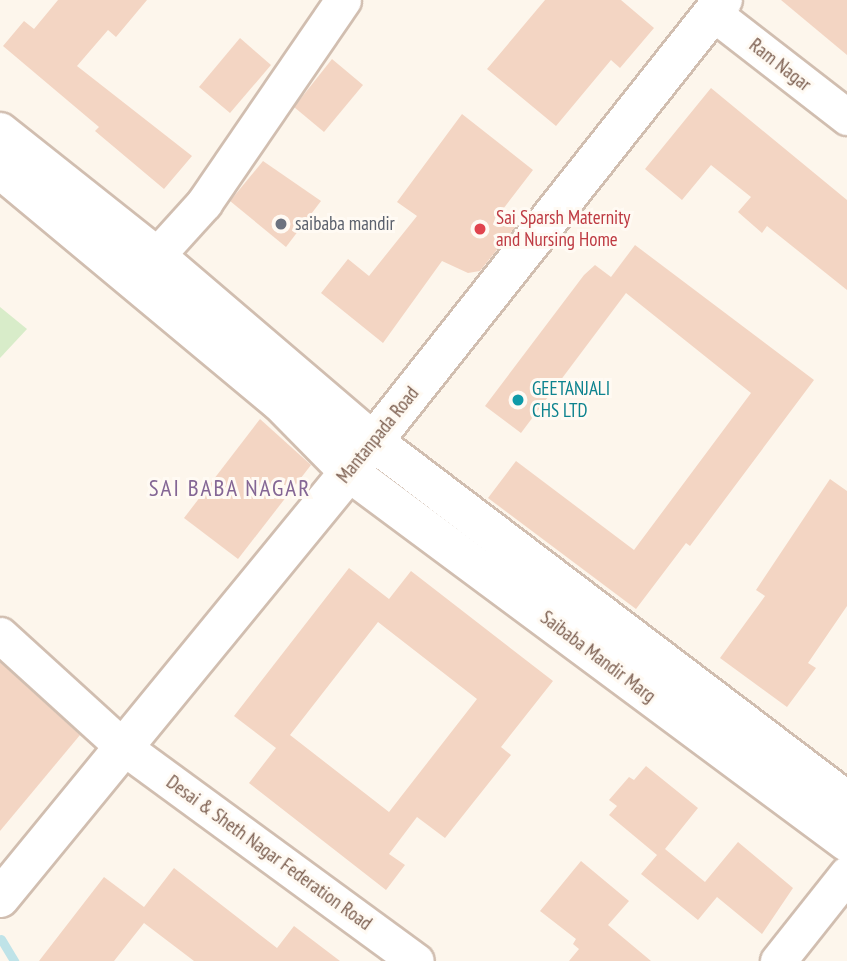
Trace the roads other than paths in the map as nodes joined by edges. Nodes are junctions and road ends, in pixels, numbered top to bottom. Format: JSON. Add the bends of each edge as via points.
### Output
{"nodes":[{"id":1,"x":343,"y":0,"type":"edge"},
{"id":2,"x":718,"y":7,"type":"edge"},
{"id":3,"x":847,"y":117,"type":"edge"},
{"id":4,"x":0,"y":132,"type":"edge"},
{"id":5,"x":0,"y":169,"type":"edge"},
{"id":6,"x":156,"y":256,"type":"junction"},
{"id":7,"x":374,"y":442,"type":"junction"},
{"id":8,"x":349,"y":472,"type":"junction"},
{"id":9,"x":0,"y":635,"type":"edge"},
{"id":10,"x":122,"y":746,"type":"junction"},
{"id":11,"x":847,"y":802,"type":"edge"},
{"id":12,"x":847,"y":842,"type":"edge"},
{"id":13,"x":847,"y":874,"type":"edge"},
{"id":14,"x":0,"y":898,"type":"edge"},
{"id":15,"x":416,"y":961,"type":"edge"},
{"id":16,"x":778,"y":961,"type":"edge"}],
"edges":[{"from":1,"to":6,"type":"street","via":[[204,203]]},
{"from":2,"to":3,"type":"street","name":"Ram Nagar"},
{"from":2,"to":7,"type":"street","name":"Mantanpada Road"},
{"from":4,"to":6,"type":"street","name":"Saibaba Mandir Marg"},
{"from":5,"to":8,"type":"street","name":"Saibaba Mandir Marg","via":[[280,402]]},
{"from":6,"to":7,"type":"street","name":"Saibaba Mandir Marg"},
{"from":7,"to":8,"type":"street","name":"Mantanpada Road"},
{"from":7,"to":11,"type":"street","name":"Saibaba Mandir Marg"},
{"from":8,"to":10,"type":"street","name":"Mantanpada Road"},
{"from":8,"to":12,"type":"street","name":"Saibaba Mandir Marg"},
{"from":9,"to":10,"type":"street","name":"Desai & Sheth Nagar Federation Road"},
{"from":10,"to":14,"type":"street","name":"Mantanpada Road"},
{"from":10,"to":15,"type":"street","name":"Desai & Sheth Nagar Federation Road"},
{"from":13,"to":16,"type":"street"}]}
